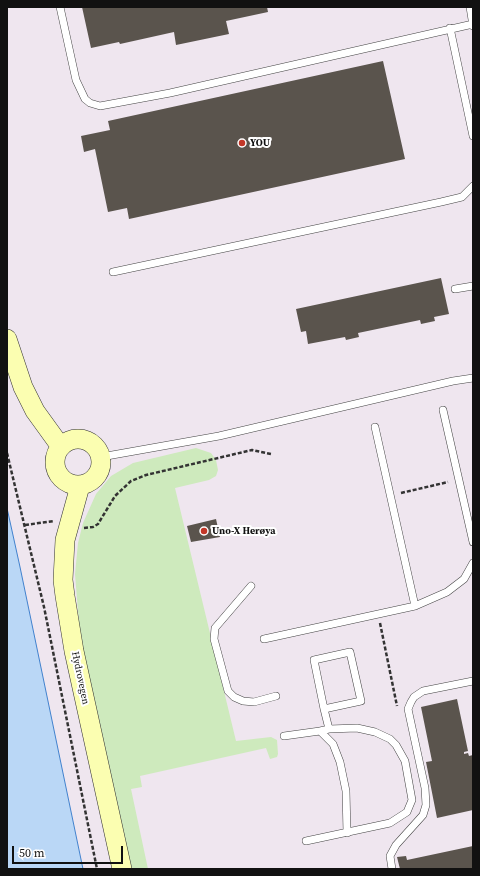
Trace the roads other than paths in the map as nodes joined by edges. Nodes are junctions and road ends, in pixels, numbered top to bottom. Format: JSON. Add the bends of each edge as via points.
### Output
{"nodes":[{"id":1,"x":60,"y":7,"type":"edge"},
{"id":2,"x":470,"y":7,"type":"edge"},
{"id":3,"x":473,"y":25,"type":"edge"},
{"id":4,"x":450,"y":28,"type":"junction"},
{"id":5,"x":473,"y":136,"type":"edge"},
{"id":6,"x":473,"y":186,"type":"edge"},
{"id":7,"x":113,"y":272,"type":"dead end"},
{"id":8,"x":473,"y":286,"type":"edge"},
{"id":9,"x":455,"y":289,"type":"dead end"},
{"id":10,"x":7,"y":339,"type":"edge"},
{"id":11,"x":473,"y":378,"type":"edge"},
{"id":12,"x":442,"y":410,"type":"dead end"},
{"id":13,"x":375,"y":427,"type":"dead end"},
{"id":14,"x":61,"y":447,"type":"junction"},
{"id":15,"x":100,"y":457,"type":"junction"},
{"id":16,"x":80,"y":486,"type":"junction"},
{"id":17,"x":473,"y":542,"type":"edge"},
{"id":18,"x":473,"y":563,"type":"edge"},
{"id":19,"x":251,"y":586,"type":"dead end"},
{"id":20,"x":415,"y":606,"type":"junction"},
{"id":21,"x":264,"y":639,"type":"dead end"},
{"id":22,"x":473,"y":681,"type":"edge"},
{"id":23,"x":276,"y":696,"type":"dead end"},
{"id":24,"x":324,"y":709,"type":"junction"},
{"id":25,"x":329,"y":729,"type":"junction"},
{"id":26,"x":320,"y":731,"type":"junction"},
{"id":27,"x":284,"y":736,"type":"dead end"},
{"id":28,"x":347,"y":833,"type":"junction"},
{"id":29,"x":306,"y":841,"type":"dead end"},
{"id":30,"x":122,"y":869,"type":"edge"},
{"id":31,"x":392,"y":869,"type":"edge"}],
"edges":[{"from":1,"to":4,"type":"lane","via":[[76,80],[85,99],[100,106],[170,93]]},
{"from":2,"to":3,"type":"lane"},
{"from":3,"to":4,"type":"lane"},
{"from":4,"to":5,"type":"lane"},
{"from":6,"to":7,"type":"lane","via":[[462,197]]},
{"from":8,"to":9,"type":"lane"},
{"from":10,"to":14,"type":"street","via":[[22,387]]},
{"from":11,"to":15,"type":"lane","via":[[219,436]]},
{"from":12,"to":17,"type":"lane"},
{"from":13,"to":20,"type":"lane"},
{"from":14,"to":15,"type":"street","via":[[67,442],[84,440],[97,449]]},
{"from":14,"to":16,"type":"street","via":[[56,455],[57,472],[63,480]]},
{"from":15,"to":16,"type":"street","via":[[101,464],[97,476]]},
{"from":16,"to":30,"type":"street","name":"Hydrovegen","via":[[65,540],[64,591],[74,651]]},
{"from":18,"to":20,"type":"lane","via":[[464,579],[447,592]]},
{"from":19,"to":23,"type":"lane","via":[[215,628],[214,639],[228,691],[234,697],[254,702]]},
{"from":20,"to":21,"type":"lane"},
{"from":22,"to":31,"type":"lane","via":[[423,691],[411,702],[408,709],[425,788],[426,805],[423,815],[396,845],[390,856]]},
{"from":24,"to":24,"type":"lane","via":[[314,660],[350,652],[361,701]]},
{"from":24,"to":25,"type":"lane"},
{"from":25,"to":26,"type":"lane"},
{"from":25,"to":28,"type":"lane","via":[[357,728],[382,734],[401,752],[409,773],[412,800],[407,812],[390,822]]},
{"from":26,"to":27,"type":"lane"},
{"from":26,"to":28,"type":"lane","via":[[333,744],[340,762],[346,791]]},
{"from":28,"to":29,"type":"lane"}]}
